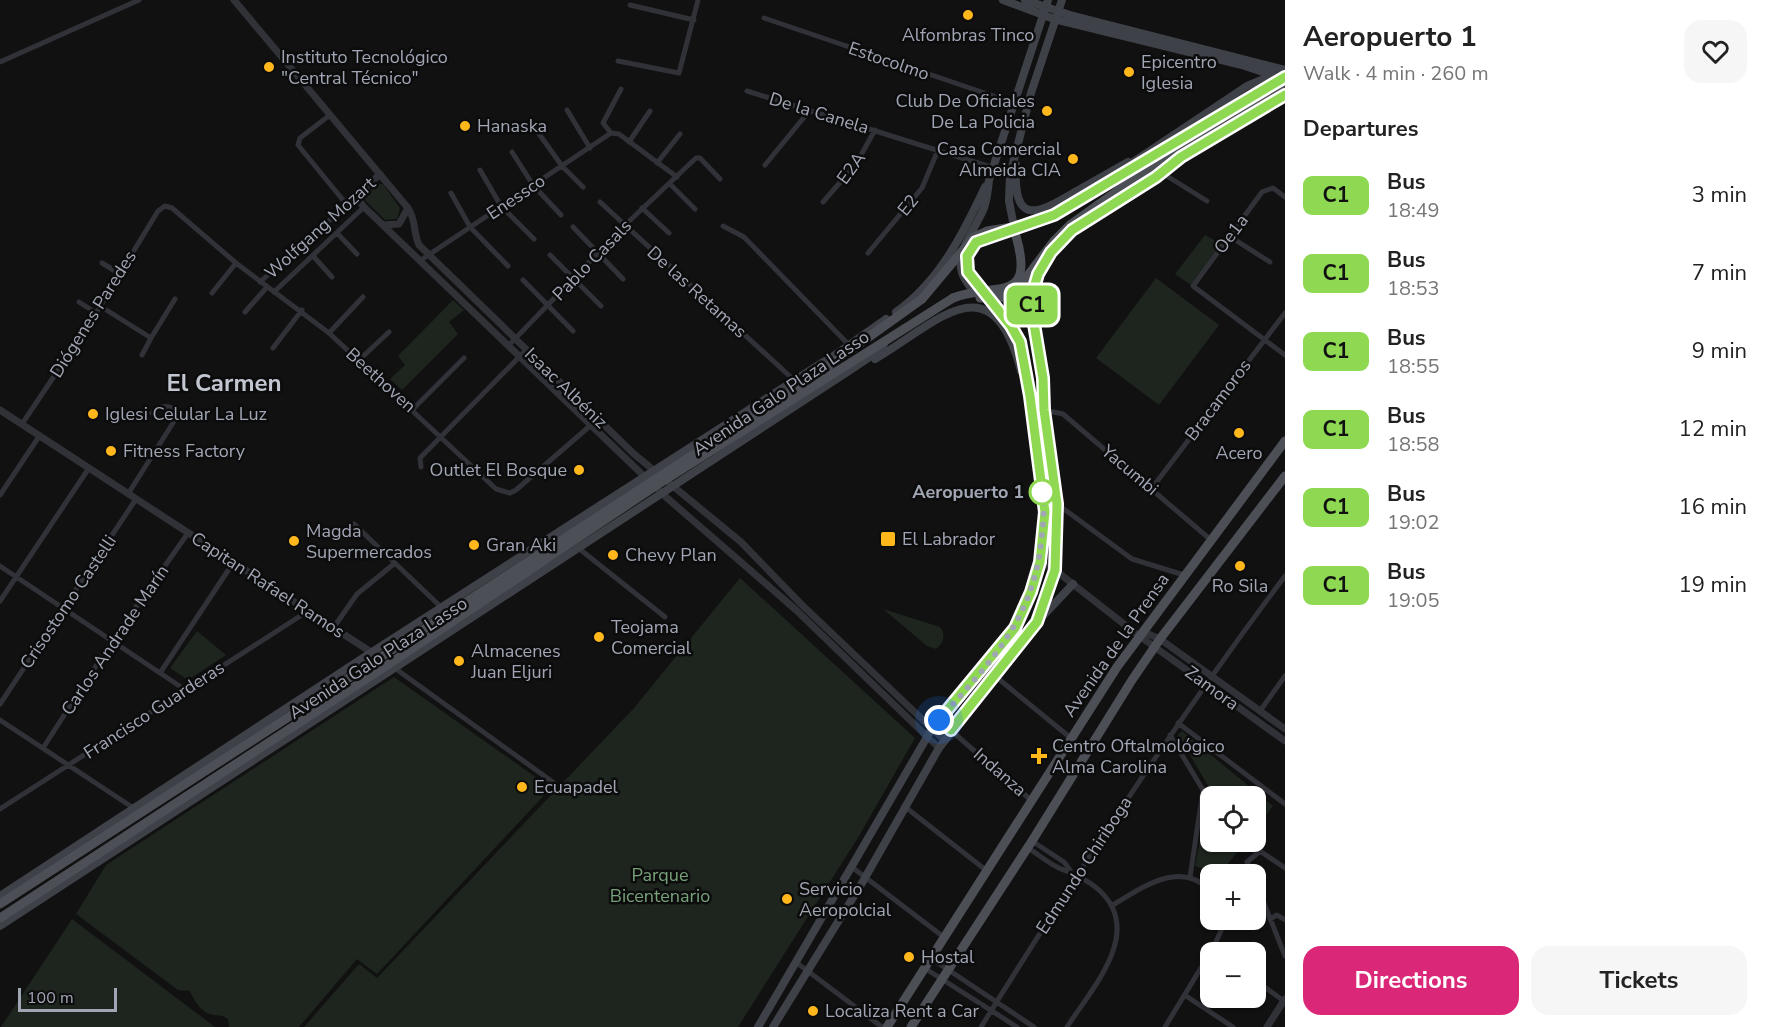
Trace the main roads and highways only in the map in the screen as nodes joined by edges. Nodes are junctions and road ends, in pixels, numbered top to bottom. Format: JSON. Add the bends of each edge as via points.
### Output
{"nodes":[{"id":1,"x":1003,"y":0,"type":"edge"},
{"id":2,"x":1026,"y":0,"type":"edge"},
{"id":3,"x":1062,"y":0,"type":"edge"},
{"id":4,"x":1045,"y":8,"type":"edge"},
{"id":5,"x":1056,"y":15,"type":"junction"},
{"id":6,"x":1242,"y":65,"type":"junction"},
{"id":7,"x":1284,"y":75,"type":"edge"},
{"id":8,"x":1271,"y":76,"type":"junction"},
{"id":9,"x":1247,"y":86,"type":"junction"},
{"id":10,"x":1285,"y":95,"type":"edge"},
{"id":11,"x":1153,"y":149,"type":"junction"},
{"id":12,"x":1017,"y":153,"type":"junction"},
{"id":13,"x":1181,"y":157,"type":"junction"},
{"id":14,"x":989,"y":180,"type":"junction"},
{"id":15,"x":1104,"y":184,"type":"junction"},
{"id":16,"x":1111,"y":198,"type":"junction"},
{"id":17,"x":1024,"y":225,"type":"junction"},
{"id":18,"x":1016,"y":236,"type":"joint"},
{"id":19,"x":953,"y":298,"type":"junction"},
{"id":20,"x":1006,"y":319,"type":"junction"},
{"id":21,"x":884,"y":344,"type":"junction"},
{"id":22,"x":841,"y":355,"type":"junction"},
{"id":23,"x":823,"y":363,"type":"junction"},
{"id":24,"x":852,"y":369,"type":"junction"},
{"id":25,"x":1031,"y":413,"type":"junction"},
{"id":26,"x":1285,"y":441,"type":"edge"},
{"id":27,"x":1285,"y":476,"type":"edge"},
{"id":28,"x":662,"y":478,"type":"junction"},
{"id":29,"x":652,"y":485,"type":"junction"},
{"id":30,"x":1073,"y":584,"type":"road end"},
{"id":31,"x":1037,"y":622,"type":"junction"},
{"id":32,"x":375,"y":654,"type":"junction"},
{"id":33,"x":393,"y":666,"type":"junction"},
{"id":34,"x":0,"y":896,"type":"edge"},
{"id":35,"x":0,"y":904,"type":"edge"},
{"id":36,"x":0,"y":918,"type":"edge"},
{"id":37,"x":0,"y":926,"type":"edge"},
{"id":38,"x":758,"y":1027,"type":"edge"},
{"id":39,"x":773,"y":1027,"type":"edge"},
{"id":40,"x":887,"y":1027,"type":"edge"},
{"id":41,"x":911,"y":1027,"type":"edge"}],
"edges":[{"from":1,"to":4,"type":"main road"},
{"from":2,"to":4,"type":"main road"},
{"from":3,"to":5,"type":"main road"},
{"from":4,"to":5,"type":"main road"},
{"from":4,"to":14,"type":"main road"},
{"from":5,"to":6,"type":"main road"},
{"from":5,"to":7,"type":"main road","via":[[1246,58]]},
{"from":5,"to":12,"type":"main road"},
{"from":6,"to":8,"type":"main road"},
{"from":6,"to":9,"type":"main road","via":[[1250,76]]},
{"from":7,"to":8,"type":"main road"},
{"from":7,"to":15,"type":"main road"},
{"from":7,"to":16,"type":"main road"},
{"from":8,"to":9,"type":"main road"},
{"from":9,"to":11,"type":"main road"},
{"from":10,"to":13,"type":"main road"},
{"from":11,"to":12,"type":"main road","via":[[1052,207],[1037,211],[1025,208],[1017,199]]},
{"from":11,"to":15,"type":"main road"},
{"from":12,"to":18,"type":"main road","via":[[1008,185]]},
{"from":13,"to":16,"type":"main road"},
{"from":13,"to":31,"type":"main road","via":[[1072,230],[1043,264],[1035,281],[1032,302],[1057,504],[1055,570]]},
{"from":14,"to":20,"type":"main road","via":[[984,206],[963,250],[960,267],[970,287]]},
{"from":14,"to":23,"type":"main road","via":[[966,228],[930,282],[901,309]]},
{"from":15,"to":17,"type":"main road","via":[[1054,215]]},
{"from":16,"to":19,"type":"main road","bridge":true,"via":[[1070,225],[1023,284],[1009,295]]},
{"from":17,"to":20,"type":"main road","bridge":true,"via":[[982,238],[969,251],[968,272]]},
{"from":17,"to":22,"type":"main road","bridge":true,"via":[[974,237],[922,299]]},
{"from":18,"to":19,"type":"main road","bridge":true,"via":[[1022,266],[1012,284],[999,291]]},
{"from":19,"to":21,"type":"main road"},
{"from":20,"to":25,"type":"main road","via":[[1020,342]]},
{"from":21,"to":24,"type":"main road","name":"Avenida Galo Plaza Lasso"},
{"from":21,"to":28,"type":"main road","name":"Avenida Galo Plaza Lasso"},
{"from":22,"to":23,"type":"main road","name":"Avenida Galo Plaza Lasso"},
{"from":22,"to":28,"type":"main road","name":"Avenida Galo Plaza Lasso"},
{"from":23,"to":28,"type":"main road","name":"Avenida Galo Plaza Lasso"},
{"from":24,"to":25,"type":"main road","via":[[874,360],[952,311],[978,307],[994,317],[1016,351]]},
{"from":24,"to":28,"type":"main road","name":"Avenida Galo Plaza Lasso"},
{"from":25,"to":38,"type":"main road","via":[[1045,512],[1040,562],[1015,628],[927,736]]},
{"from":26,"to":40,"type":"main road","name":"Avenida de la Prensa","via":[[1142,634]]},
{"from":27,"to":41,"type":"main road","name":"Avenida de la Prensa","via":[[1158,642]]},
{"from":28,"to":29,"type":"main road","name":"Avenida Galo Plaza Lasso"},
{"from":28,"to":29,"type":"main road","name":"Avenida Galo Plaza Lasso"},
{"from":29,"to":32,"type":"main road","name":"Avenida Galo Plaza Lasso"},
{"from":29,"to":32,"type":"main road","name":"Avenida Galo Plaza Lasso","via":[[441,607]]},
{"from":29,"to":33,"type":"main road","name":"Avenida Galo Plaza Lasso"},
{"from":29,"to":33,"type":"main road","name":"Avenida Galo Plaza Lasso","via":[[578,547]]},
{"from":30,"to":31,"type":"main road"},
{"from":31,"to":39,"type":"main road","via":[[944,740]]},
{"from":32,"to":34,"type":"main road","name":"Avenida Galo Plaza Lasso"},
{"from":32,"to":35,"type":"main road","name":"Avenida Galo Plaza Lasso"},
{"from":33,"to":36,"type":"main road","name":"Avenida Galo Plaza Lasso"},
{"from":33,"to":37,"type":"main road","name":"Avenida Galo Plaza Lasso"}]}
